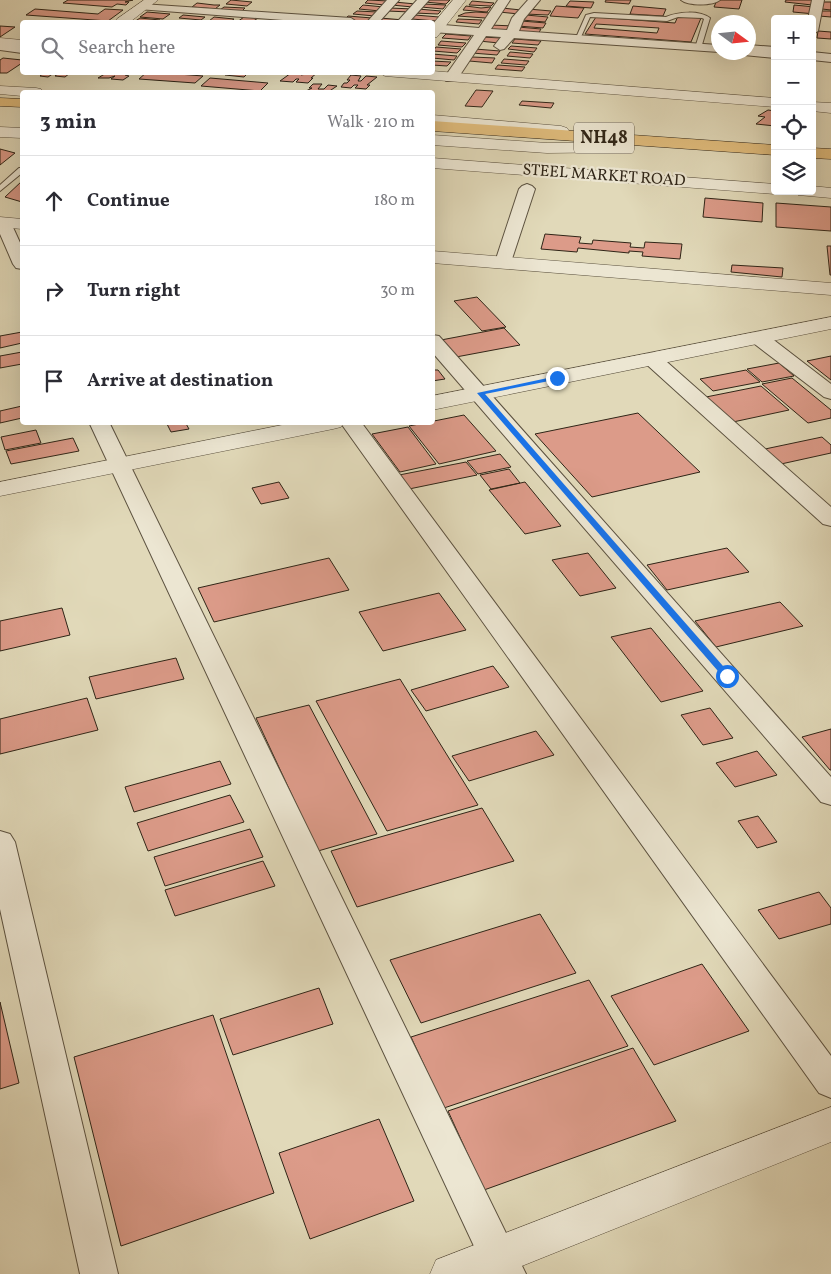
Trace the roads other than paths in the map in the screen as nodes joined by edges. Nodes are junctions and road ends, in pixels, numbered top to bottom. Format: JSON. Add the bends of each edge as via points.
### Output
{"nodes":[{"id":1,"x":192,"y":0,"type":"edge"},
{"id":2,"x":229,"y":0,"type":"edge"},
{"id":3,"x":393,"y":0,"type":"edge"},
{"id":4,"x":423,"y":0,"type":"edge"},
{"id":5,"x":460,"y":0,"type":"edge"},
{"id":6,"x":504,"y":0,"type":"edge"},
{"id":7,"x":534,"y":0,"type":"edge"},
{"id":8,"x":687,"y":0,"type":"edge"},
{"id":9,"x":714,"y":0,"type":"edge"},
{"id":10,"x":818,"y":0,"type":"edge"},
{"id":11,"x":147,"y":4,"type":"edge"},
{"id":12,"x":180,"y":10,"type":"junction"},
{"id":13,"x":214,"y":12,"type":"junction"},
{"id":14,"x":242,"y":14,"type":"junction"},
{"id":15,"x":815,"y":15,"type":"edge"},
{"id":16,"x":125,"y":20,"type":"edge"},
{"id":17,"x":167,"y":20,"type":"edge"},
{"id":18,"x":204,"y":20,"type":"edge"},
{"id":19,"x":234,"y":20,"type":"edge"},
{"id":20,"x":290,"y":20,"type":"edge"},
{"id":21,"x":375,"y":20,"type":"edge"},
{"id":22,"x":405,"y":20,"type":"edge"},
{"id":23,"x":550,"y":24,"type":"dead end"},
{"id":24,"x":435,"y":30,"type":"edge"},
{"id":25,"x":435,"y":31,"type":"edge"},
{"id":26,"x":483,"y":32,"type":"junction"},
{"id":27,"x":510,"y":34,"type":"junction"},
{"id":28,"x":543,"y":36,"type":"junction"},
{"id":29,"x":578,"y":37,"type":"junction"},
{"id":30,"x":0,"y":42,"type":"edge"},
{"id":31,"x":711,"y":45,"type":"edge"},
{"id":32,"x":0,"y":46,"type":"edge"},
{"id":33,"x":698,"y":46,"type":"junction"},
{"id":34,"x":498,"y":48,"type":"dead end"},
{"id":35,"x":711,"y":48,"type":"edge"},
{"id":36,"x":756,"y":48,"type":"edge"},
{"id":37,"x":771,"y":49,"type":"edge"},
{"id":38,"x":20,"y":50,"type":"edge"},
{"id":39,"x":20,"y":51,"type":"edge"},
{"id":40,"x":756,"y":53,"type":"edge"},
{"id":41,"x":771,"y":54,"type":"edge"},
{"id":42,"x":816,"y":56,"type":"edge"},
{"id":43,"x":831,"y":58,"type":"edge"},
{"id":44,"x":421,"y":75,"type":"edge"},
{"id":45,"x":451,"y":78,"type":"junction"},
{"id":46,"x":0,"y":90,"type":"edge"},
{"id":47,"x":20,"y":91,"type":"edge"},
{"id":48,"x":0,"y":95,"type":"edge"},
{"id":49,"x":20,"y":97,"type":"edge"},
{"id":50,"x":0,"y":102,"type":"edge"},
{"id":51,"x":20,"y":103,"type":"edge"},
{"id":52,"x":771,"y":103,"type":"edge"},
{"id":53,"x":816,"y":106,"type":"edge"},
{"id":54,"x":831,"y":108,"type":"edge"},
{"id":55,"x":0,"y":109,"type":"edge"},
{"id":56,"x":20,"y":110,"type":"edge"},
{"id":57,"x":435,"y":120,"type":"edge"},
{"id":58,"x":0,"y":124,"type":"edge"},
{"id":59,"x":20,"y":126,"type":"edge"},
{"id":60,"x":435,"y":126,"type":"edge"},
{"id":61,"x":0,"y":132,"type":"edge"},
{"id":62,"x":20,"y":133,"type":"edge"},
{"id":63,"x":435,"y":133,"type":"edge"},
{"id":64,"x":435,"y":140,"type":"edge"},
{"id":65,"x":623,"y":144,"type":"junction"},
{"id":66,"x":771,"y":150,"type":"edge"},
{"id":67,"x":816,"y":153,"type":"edge"},
{"id":68,"x":435,"y":154,"type":"edge"},
{"id":69,"x":831,"y":154,"type":"edge"},
{"id":70,"x":771,"y":157,"type":"edge"},
{"id":71,"x":816,"y":160,"type":"edge"},
{"id":72,"x":831,"y":161,"type":"edge"},
{"id":73,"x":435,"y":163,"type":"edge"},
{"id":74,"x":531,"y":166,"type":"junction"},
{"id":75,"x":20,"y":172,"type":"edge"},
{"id":76,"x":771,"y":178,"type":"edge"},
{"id":77,"x":816,"y":181,"type":"edge"},
{"id":78,"x":831,"y":182,"type":"edge"},
{"id":79,"x":0,"y":189,"type":"edge"},
{"id":80,"x":527,"y":189,"type":"dead end"},
{"id":81,"x":771,"y":189,"type":"edge"},
{"id":82,"x":816,"y":192,"type":"edge"},
{"id":83,"x":831,"y":193,"type":"edge"},
{"id":84,"x":1,"y":222,"type":"edge"},
{"id":85,"x":20,"y":224,"type":"edge"},
{"id":86,"x":435,"y":257,"type":"edge"},
{"id":87,"x":20,"y":260,"type":"edge"},
{"id":88,"x":504,"y":262,"type":"junction"},
{"id":89,"x":831,"y":289,"type":"edge"},
{"id":90,"x":831,"y":323,"type":"edge"},
{"id":91,"x":759,"y":338,"type":"junction"},
{"id":92,"x":435,"y":343,"type":"edge"},
{"id":93,"x":652,"y":359,"type":"junction"},
{"id":94,"x":480,"y":393,"type":"junction"},
{"id":95,"x":831,"y":393,"type":"edge"},
{"id":96,"x":435,"y":402,"type":"edge"},
{"id":97,"x":101,"y":425,"type":"edge"},
{"id":98,"x":318,"y":425,"type":"edge"},
{"id":99,"x":352,"y":425,"type":"edge"},
{"id":100,"x":120,"y":465,"type":"junction"},
{"id":101,"x":0,"y":489,"type":"edge"},
{"id":102,"x":831,"y":519,"type":"edge"},
{"id":103,"x":831,"y":795,"type":"edge"},
{"id":104,"x":0,"y":842,"type":"edge"},
{"id":105,"x":831,"y":1084,"type":"edge"},
{"id":106,"x":831,"y":1124,"type":"edge"},
{"id":107,"x":503,"y":1265,"type":"edge"},
{"id":108,"x":99,"y":1274,"type":"edge"},
{"id":109,"x":451,"y":1274,"type":"edge"}],
"edges":[{"from":1,"to":12,"type":"street"},
{"from":2,"to":13,"type":"street"},
{"from":3,"to":21,"type":"street"},
{"from":4,"to":22,"type":"street"},
{"from":5,"to":24,"type":"street"},
{"from":6,"to":26,"type":"street"},
{"from":7,"to":27,"type":"street","via":[[518,18]]},
{"from":8,"to":9,"type":"street"},
{"from":10,"to":15,"type":"street"},
{"from":11,"to":12,"type":"street"},
{"from":11,"to":16,"type":"street"},
{"from":12,"to":13,"type":"street"},
{"from":12,"to":17,"type":"street"},
{"from":13,"to":14,"type":"street"},
{"from":13,"to":18,"type":"street"},
{"from":14,"to":19,"type":"street"},
{"from":14,"to":20,"type":"street"},
{"from":23,"to":28,"type":"street"},
{"from":25,"to":26,"type":"street"},
{"from":26,"to":27,"type":"street"},
{"from":26,"to":45,"type":"street"},
{"from":27,"to":28,"type":"street"},
{"from":27,"to":34,"type":"street"},
{"from":28,"to":29,"type":"street"},
{"from":29,"to":33,"type":"street"},
{"from":29,"to":33,"type":"lane","via":[[588,16],[668,19],[677,15],[703,16],[707,18]]},
{"from":30,"to":38,"type":"street"},
{"from":31,"to":33,"type":"lane"},
{"from":32,"to":39,"type":"street"},
{"from":33,"to":35,"type":"street"},
{"from":36,"to":37,"type":"lane"},
{"from":40,"to":41,"type":"street"},
{"from":42,"to":43,"type":"street"},
{"from":44,"to":45,"type":"street"},
{"from":45,"to":52,"type":"street"},
{"from":46,"to":47,"type":"street"},
{"from":48,"to":49,"type":"highway"},
{"from":50,"to":51,"type":"highway"},
{"from":53,"to":54,"type":"street"},
{"from":55,"to":56,"type":"street"},
{"from":57,"to":65,"type":"street","via":[[582,133]]},
{"from":58,"to":59,"type":"street"},
{"from":60,"to":65,"type":"highway","number":"NH48"},
{"from":61,"to":62,"type":"street"},
{"from":63,"to":65,"type":"highway","number":"NH48"},
{"from":64,"to":65,"type":"street","via":[[547,148]]},
{"from":65,"to":66,"type":"highway","number":"NH48"},
{"from":65,"to":70,"type":"highway","number":"NH48"},
{"from":67,"to":69,"type":"highway"},
{"from":68,"to":74,"type":"street","name":"STEEL MARKET ROAD"},
{"from":71,"to":72,"type":"highway"},
{"from":73,"to":74,"type":"street","name":"STEEL MARKET ROAD"},
{"from":74,"to":76,"type":"street","name":"STEEL MARKET ROAD"},
{"from":74,"to":81,"type":"street","name":"STEEL MARKET ROAD"},
{"from":75,"to":79,"type":"lane"},
{"from":77,"to":78,"type":"street"},
{"from":80,"to":88,"type":"street"},
{"from":82,"to":83,"type":"street"},
{"from":84,"to":85,"type":"street"},
{"from":84,"to":87,"type":"street"},
{"from":86,"to":88,"type":"street"},
{"from":88,"to":89,"type":"street"},
{"from":90,"to":91,"type":"street"},
{"from":91,"to":93,"type":"street"},
{"from":91,"to":95,"type":"street"},
{"from":92,"to":94,"type":"street"},
{"from":93,"to":94,"type":"street"},
{"from":93,"to":102,"type":"street"},
{"from":94,"to":96,"type":"street"},
{"from":94,"to":103,"type":"street"},
{"from":97,"to":100,"type":"street"},
{"from":98,"to":100,"type":"street"},
{"from":99,"to":105,"type":"street"},
{"from":100,"to":101,"type":"street"},
{"from":100,"to":107,"type":"street"},
{"from":104,"to":108,"type":"street"},
{"from":106,"to":107,"type":"street"},
{"from":107,"to":109,"type":"street"}]}
